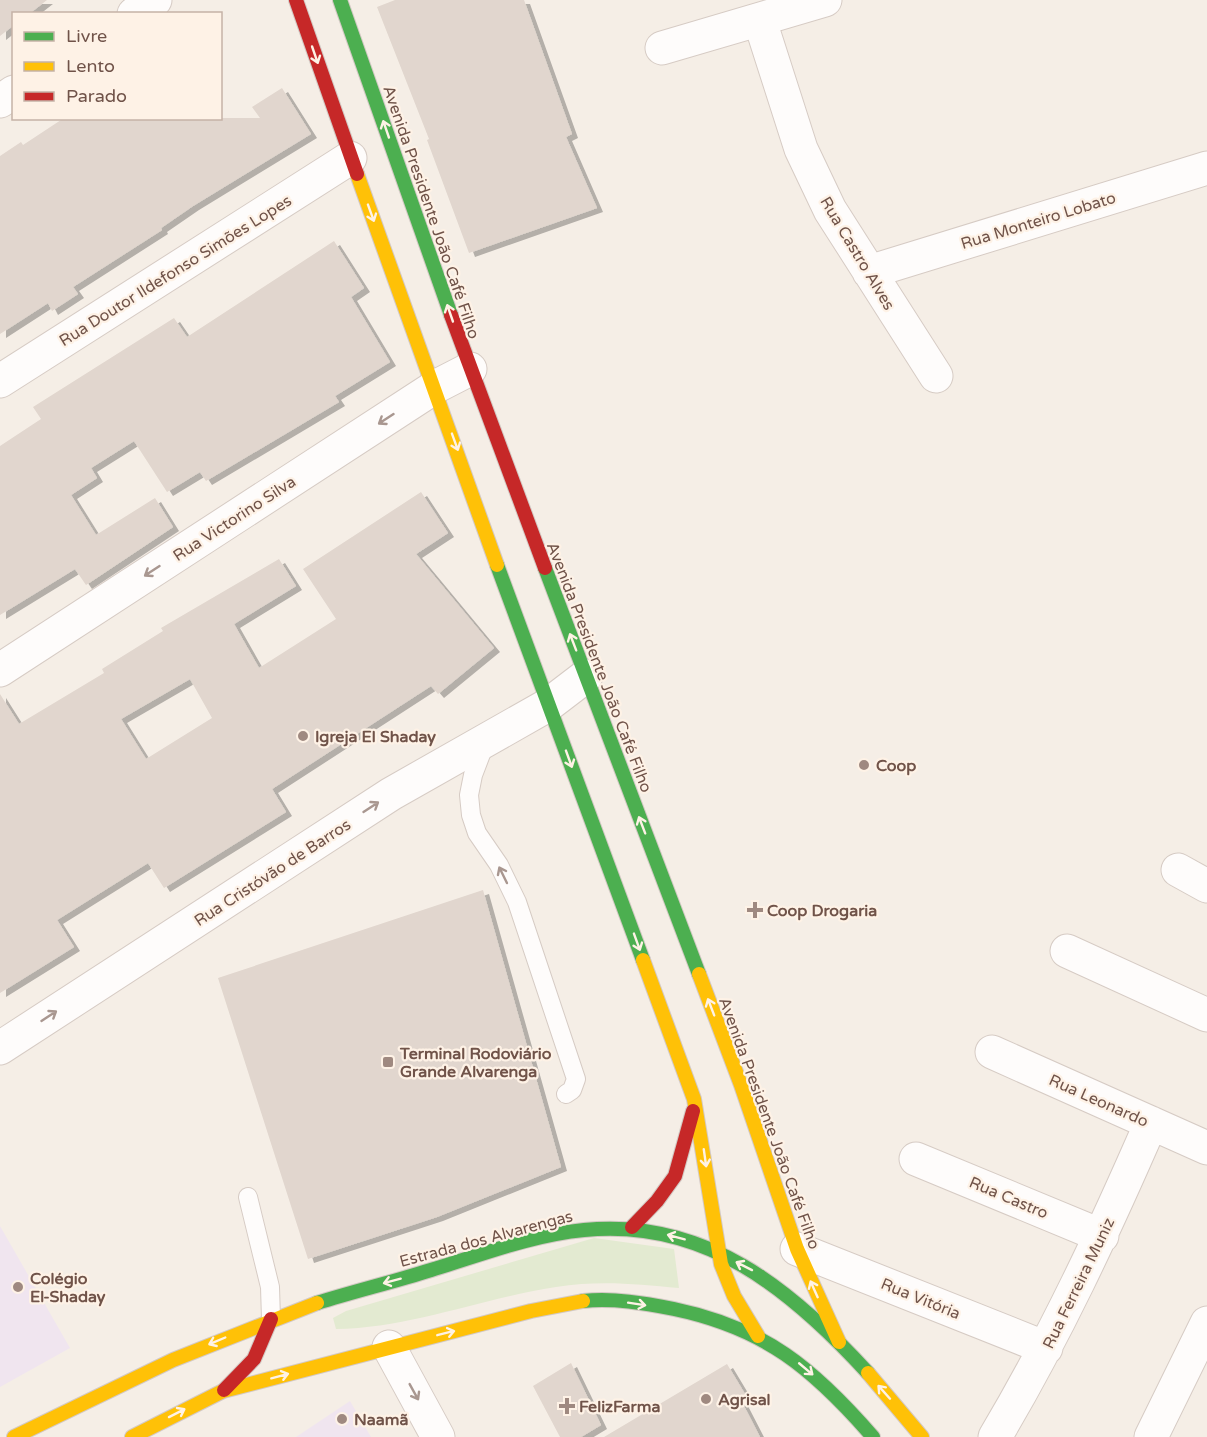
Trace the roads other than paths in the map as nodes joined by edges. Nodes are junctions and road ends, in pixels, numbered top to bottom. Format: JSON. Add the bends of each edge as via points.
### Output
{"nodes":[{"id":1,"x":155,"y":0,"type":"edge"},
{"id":2,"x":296,"y":0,"type":"edge"},
{"id":3,"x":340,"y":0,"type":"edge"},
{"id":4,"x":825,"y":0,"type":"edge"},
{"id":5,"x":137,"y":12,"type":"edge"},
{"id":6,"x":760,"y":21,"type":"junction"},
{"id":7,"x":662,"y":48,"type":"dead end"},
{"id":8,"x":350,"y":159,"type":"junction"},
{"id":9,"x":1207,"y":168,"type":"edge"},
{"id":10,"x":869,"y":272,"type":"junction"},
{"id":11,"x":470,"y":369,"type":"junction"},
{"id":12,"x":936,"y":376,"type":"dead end"},
{"id":13,"x":0,"y":381,"type":"edge"},
{"id":14,"x":435,"y":387,"type":"junction"},
{"id":15,"x":0,"y":670,"type":"edge"},
{"id":16,"x":586,"y":676,"type":"junction"},
{"id":17,"x":548,"y":705,"type":"junction"},
{"id":18,"x":487,"y":740,"type":"junction"},
{"id":19,"x":1178,"y":870,"type":"dead end"},
{"id":20,"x":1207,"y":886,"type":"edge"},
{"id":21,"x":1067,"y":951,"type":"dead end"},
{"id":22,"x":1207,"y":1015,"type":"edge"},
{"id":23,"x":0,"y":1048,"type":"edge"},
{"id":24,"x":992,"y":1052,"type":"dead end"},
{"id":25,"x":566,"y":1094,"type":"dead end"},
{"id":26,"x":695,"y":1101,"type":"junction"},
{"id":27,"x":1151,"y":1123,"type":"junction"},
{"id":28,"x":1207,"y":1148,"type":"edge"},
{"id":29,"x":916,"y":1159,"type":"dead end"},
{"id":30,"x":248,"y":1197,"type":"dead end"},
{"id":31,"x":632,"y":1227,"type":"junction"},
{"id":32,"x":1102,"y":1236,"type":"junction"},
{"id":33,"x":797,"y":1249,"type":"junction"},
{"id":34,"x":718,"y":1254,"type":"junction"},
{"id":35,"x":271,"y":1319,"type":"junction"},
{"id":36,"x":758,"y":1336,"type":"junction"},
{"id":37,"x":1204,"y":1336,"type":"edge"},
{"id":38,"x":839,"y":1342,"type":"junction"},
{"id":39,"x":389,"y":1347,"type":"junction"},
{"id":40,"x":1046,"y":1348,"type":"junction"},
{"id":41,"x":223,"y":1391,"type":"junction"},
{"id":42,"x":14,"y":1437,"type":"edge"},
{"id":43,"x":132,"y":1437,"type":"edge"},
{"id":44,"x":438,"y":1437,"type":"edge"},
{"id":45,"x":873,"y":1437,"type":"edge"},
{"id":46,"x":922,"y":1437,"type":"edge"},
{"id":47,"x":995,"y":1437,"type":"edge"},
{"id":48,"x":1151,"y":1437,"type":"edge"}],
"edges":[{"from":1,"to":5,"type":"street"},
{"from":2,"to":8,"type":"main road","one_way":true},
{"from":11,"to":3,"type":"main road","name":"Avenida Presidente João Café Filho","one_way":true},
{"from":4,"to":6,"type":"street"},
{"from":6,"to":7,"type":"street"},
{"from":6,"to":10,"type":"street","name":"Rua Castro Alves","via":[[801,149],[830,210]]},
{"from":8,"to":13,"type":"street","name":"Rua Doutor Ildefonso Simões Lopes"},
{"from":8,"to":14,"type":"main road","one_way":true},
{"from":9,"to":10,"type":"street","name":"Rua Monteiro Lobato"},
{"from":10,"to":12,"type":"street","name":"Rua Castro Alves"},
{"from":11,"to":14,"type":"street","name":"Rua Victorino Silva"},
{"from":16,"to":11,"type":"main road","name":"Avenida Presidente João Café Filho","one_way":true},
{"from":14,"to":15,"type":"street","name":"Rua Victorino Silva","one_way":true},
{"from":14,"to":17,"type":"main road","one_way":true},
{"from":16,"to":17,"type":"street","name":"Rua Cristóvão de Barros"},
{"from":33,"to":16,"type":"main road","name":"Avenida Presidente João Café Filho","one_way":true,"via":[[741,1085]]},
{"from":17,"to":18,"type":"street","name":"Rua Cristóvão de Barros"},
{"from":17,"to":26,"type":"main road","one_way":true},
{"from":23,"to":18,"type":"street","name":"Rua Cristóvão de Barros","one_way":true,"via":[[391,795]]},
{"from":25,"to":18,"type":"lane","one_way":true,"via":[[575,1085],[574,1070],[527,929],[471,815],[473,775]]},
{"from":19,"to":20,"type":"street"},
{"from":21,"to":22,"type":"street"},
{"from":24,"to":27,"type":"street","name":"Rua Leonardo"},
{"from":26,"to":31,"type":"main road","via":[[675,1176]]},
{"from":26,"to":34,"type":"main road","one_way":true},
{"from":27,"to":28,"type":"street","name":"Rua Leonardo"},
{"from":27,"to":32,"type":"street","name":"Rua Ferreira Muniz"},
{"from":29,"to":32,"type":"street","name":"Rua Castro"},
{"from":30,"to":35,"type":"lane","via":[[270,1287]]},
{"from":34,"to":31,"type":"main road","name":"Estrada dos Alvarengas","one_way":true,"via":[[681,1238]]},
{"from":31,"to":35,"type":"main road","name":"Estrada dos Alvarengas","one_way":true,"via":[[565,1232],[520,1243]]},
{"from":32,"to":40,"type":"street","name":"Rua Ferreira Muniz"},
{"from":38,"to":33,"type":"main road","name":"Avenida Presidente João Café Filho","one_way":true},
{"from":33,"to":40,"type":"street","name":"Rua Vitória"},
{"from":34,"to":36,"type":"main road","via":[[733,1295]]},
{"from":38,"to":34,"type":"main road","name":"Estrada dos Alvarengas","one_way":true,"via":[[765,1278]]},
{"from":35,"to":41,"type":"main road","via":[[261,1351]]},
{"from":35,"to":42,"type":"main road","name":"Estrada dos Alvarengas","one_way":true,"via":[[138,1374]]},
{"from":39,"to":36,"type":"main road","one_way":true,"via":[[567,1303],[609,1300],[686,1313]]},
{"from":36,"to":45,"type":"main road","one_way":true,"via":[[821,1382]]},
{"from":37,"to":48,"type":"street"},
{"from":46,"to":38,"type":"main road","name":"Estrada dos Alvarengas","one_way":true},
{"from":41,"to":39,"type":"main road","one_way":true},
{"from":39,"to":44,"type":"street","one_way":true},
{"from":40,"to":47,"type":"street","name":"Rua Ferreira Muniz"},
{"from":43,"to":41,"type":"main road","one_way":true}]}
